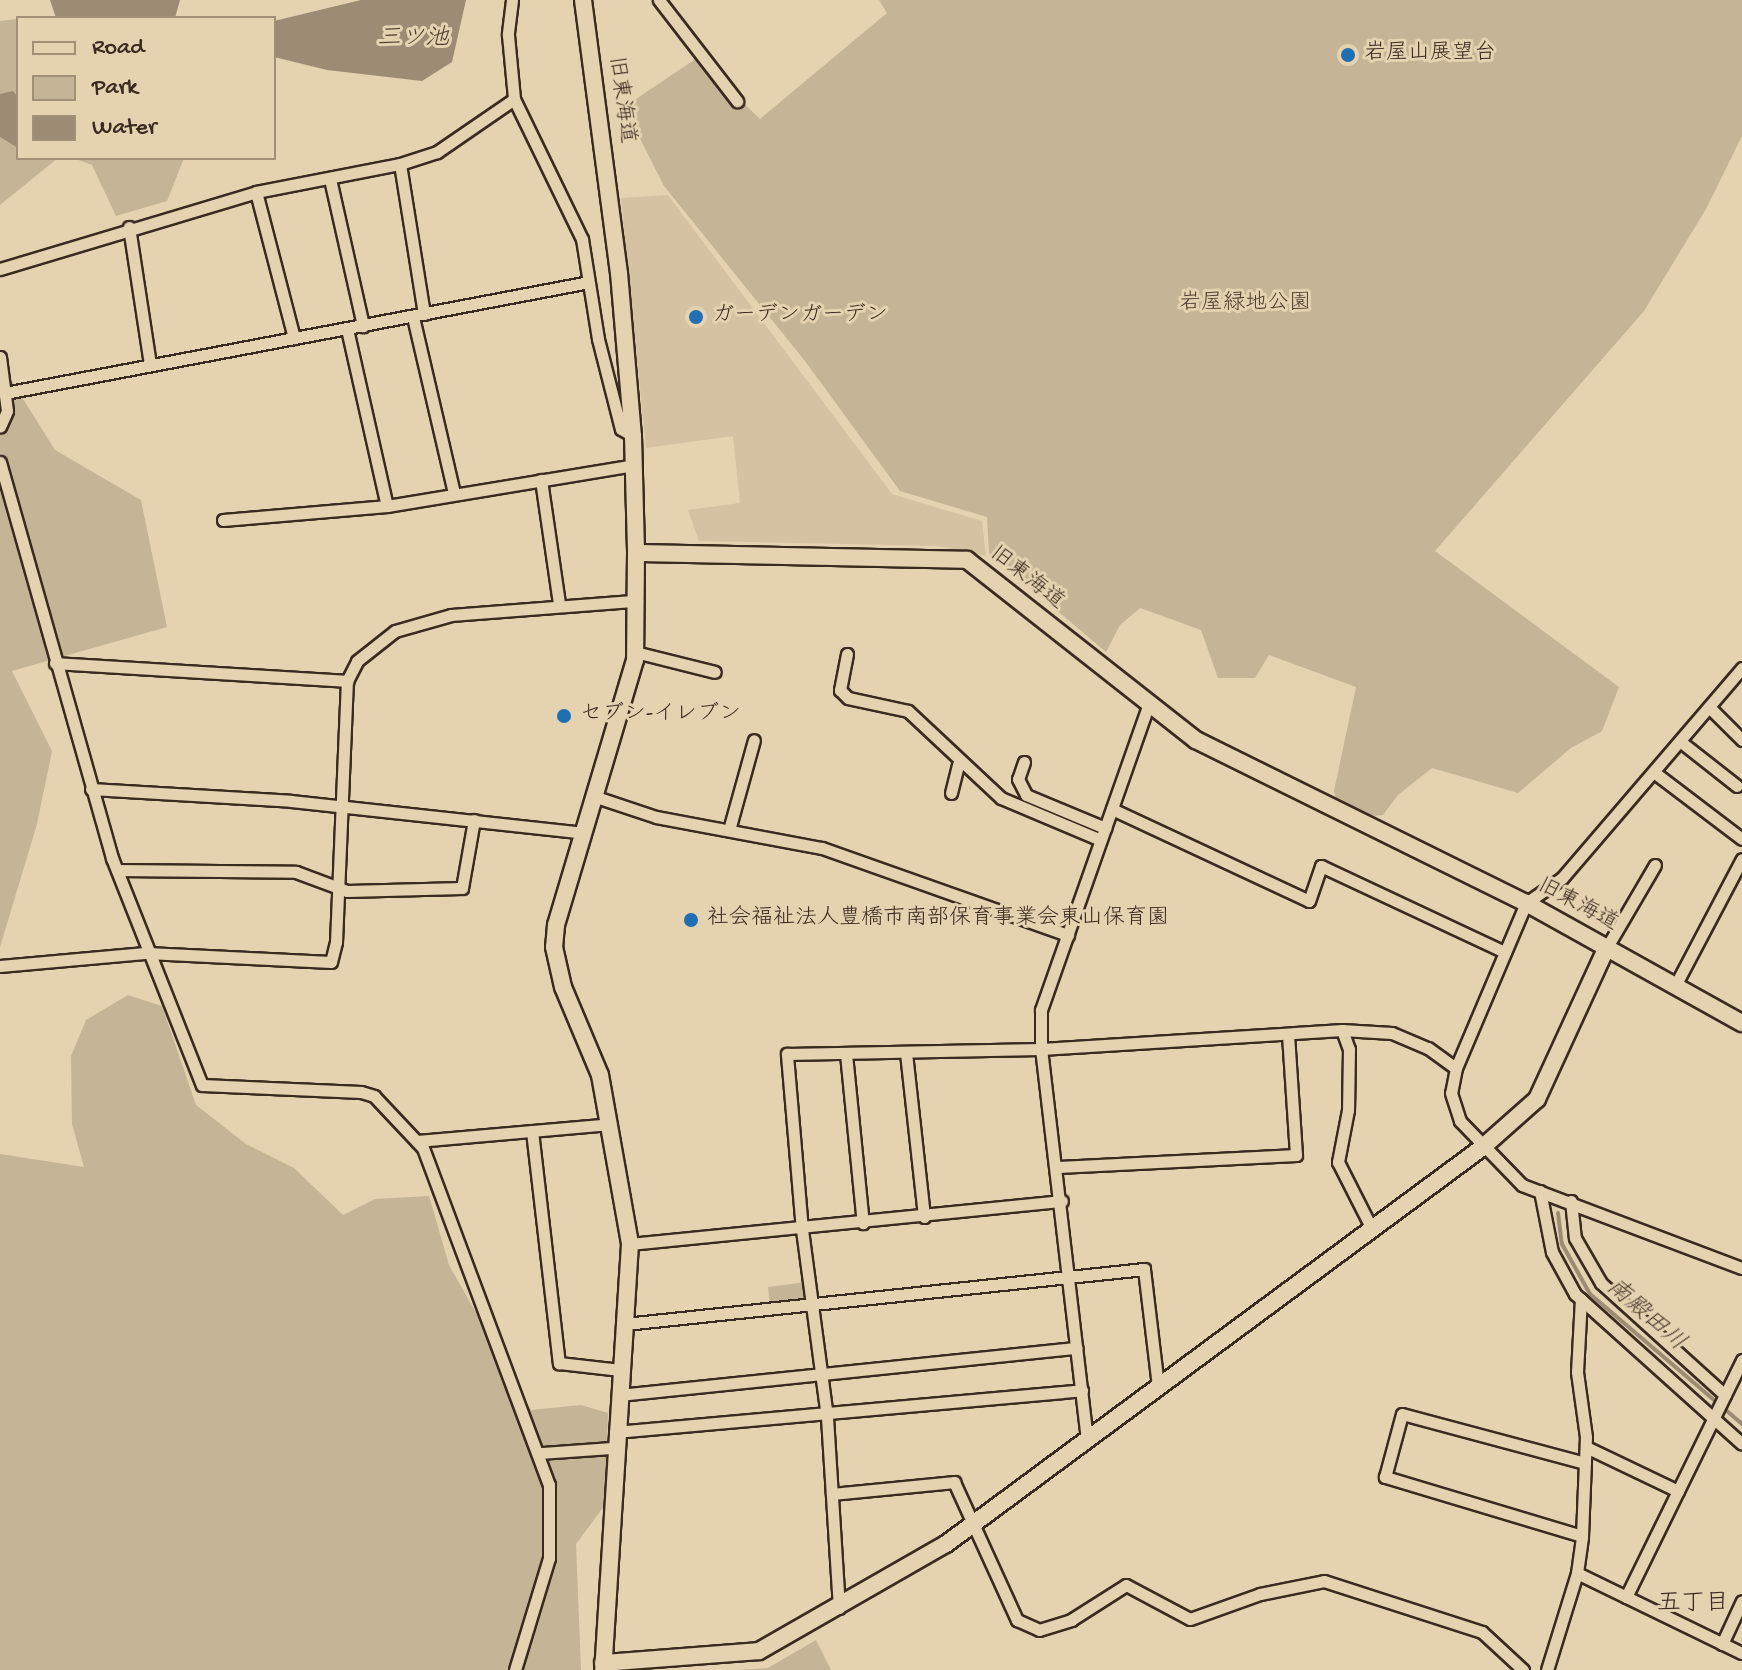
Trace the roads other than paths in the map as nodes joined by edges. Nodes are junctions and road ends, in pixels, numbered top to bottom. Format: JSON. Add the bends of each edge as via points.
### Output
{"nodes":[{"id":1,"x":512,"y":0,"type":"edge"},
{"id":2,"x":583,"y":0,"type":"edge"},
{"id":3,"x":659,"y":0,"type":"edge"},
{"id":4,"x":514,"y":99,"type":"junction"},
{"id":5,"x":737,"y":101,"type":"dead end"},
{"id":6,"x":400,"y":164,"type":"junction"},
{"id":7,"x":330,"y":179,"type":"junction"},
{"id":8,"x":256,"y":192,"type":"junction"},
{"id":9,"x":129,"y":227,"type":"junction"},
{"id":10,"x":0,"y":269,"type":"edge"},
{"id":11,"x":589,"y":282,"type":"junction"},
{"id":12,"x":418,"y":316,"type":"junction"},
{"id":13,"x":363,"y":326,"type":"junction"},
{"id":14,"x":347,"y":329,"type":"junction"},
{"id":15,"x":294,"y":338,"type":"junction"},
{"id":16,"x":0,"y":357,"type":"edge"},
{"id":17,"x":150,"y":364,"type":"junction"},
{"id":18,"x":2,"y":376,"type":"edge"},
{"id":19,"x":5,"y":393,"type":"junction"},
{"id":20,"x":0,"y":427,"type":"edge"},
{"id":21,"x":633,"y":436,"type":"junction"},
{"id":22,"x":0,"y":462,"type":"edge"},
{"id":23,"x":634,"y":465,"type":"junction"},
{"id":24,"x":541,"y":480,"type":"junction"},
{"id":25,"x":454,"y":493,"type":"junction"},
{"id":26,"x":387,"y":506,"type":"junction"},
{"id":27,"x":223,"y":520,"type":"dead end"},
{"id":28,"x":636,"y":553,"type":"junction"},
{"id":29,"x":635,"y":601,"type":"junction"},
{"id":30,"x":559,"y":604,"type":"junction"},
{"id":31,"x":635,"y":652,"type":"junction"},
{"id":32,"x":847,"y":654,"type":"dead end"},
{"id":33,"x":55,"y":663,"type":"junction"},
{"id":34,"x":1742,"y":668,"type":"edge"},
{"id":35,"x":715,"y":672,"type":"dead end"},
{"id":36,"x":347,"y":681,"type":"junction"},
{"id":37,"x":1149,"y":703,"type":"junction"},
{"id":38,"x":1709,"y":707,"type":"junction"},
{"id":39,"x":754,"y":740,"type":"dead end"},
{"id":40,"x":1742,"y":740,"type":"edge"},
{"id":41,"x":1681,"y":742,"type":"junction"},
{"id":42,"x":1024,"y":762,"type":"dead end"},
{"id":43,"x":958,"y":764,"type":"junction"},
{"id":44,"x":1655,"y":773,"type":"junction"},
{"id":45,"x":1737,"y":786,"type":"dead end"},
{"id":46,"x":91,"y":789,"type":"junction"},
{"id":47,"x":951,"y":793,"type":"dead end"},
{"id":48,"x":596,"y":797,"type":"junction"},
{"id":49,"x":343,"y":806,"type":"junction"},
{"id":50,"x":1112,"y":809,"type":"junction"},
{"id":51,"x":474,"y":820,"type":"junction"},
{"id":52,"x":729,"y":830,"type":"junction"},
{"id":53,"x":584,"y":833,"type":"junction"},
{"id":54,"x":1103,"y":834,"type":"junction"},
{"id":55,"x":1742,"y":839,"type":"edge"},
{"id":56,"x":1742,"y":859,"type":"edge"},
{"id":57,"x":1655,"y":865,"type":"dead end"},
{"id":58,"x":117,"y":870,"type":"junction"},
{"id":59,"x":339,"y":888,"type":"junction"},
{"id":60,"x":1526,"y":903,"type":"junction"},
{"id":61,"x":1068,"y":935,"type":"junction"},
{"id":62,"x":1607,"y":947,"type":"junction"},
{"id":63,"x":1505,"y":952,"type":"junction"},
{"id":64,"x":147,"y":953,"type":"junction"},
{"id":65,"x":0,"y":966,"type":"edge"},
{"id":66,"x":1676,"y":984,"type":"junction"},
{"id":67,"x":1742,"y":1023,"type":"edge"},
{"id":68,"x":1342,"y":1030,"type":"junction"},
{"id":69,"x":1288,"y":1034,"type":"junction"},
{"id":70,"x":1041,"y":1049,"type":"junction"},
{"id":71,"x":906,"y":1053,"type":"junction"},
{"id":72,"x":846,"y":1054,"type":"junction"},
{"id":73,"x":1456,"y":1068,"type":"junction"},
{"id":74,"x":610,"y":1124,"type":"junction"},
{"id":75,"x":532,"y":1131,"type":"junction"},
{"id":76,"x":417,"y":1141,"type":"junction"},
{"id":77,"x":1483,"y":1147,"type":"junction"},
{"id":78,"x":1059,"y":1167,"type":"junction"},
{"id":79,"x":1540,"y":1191,"type":"junction"},
{"id":80,"x":1062,"y":1201,"type":"junction"},
{"id":81,"x":1571,"y":1201,"type":"junction"},
{"id":82,"x":924,"y":1217,"type":"junction"},
{"id":83,"x":863,"y":1223,"type":"junction"},
{"id":84,"x":1372,"y":1229,"type":"junction"},
{"id":85,"x":802,"y":1230,"type":"junction"},
{"id":86,"x":630,"y":1244,"type":"junction"},
{"id":87,"x":1742,"y":1268,"type":"edge"},
{"id":88,"x":1070,"y":1274,"type":"junction"},
{"id":89,"x":1581,"y":1299,"type":"junction"},
{"id":90,"x":812,"y":1303,"type":"junction"},
{"id":91,"x":625,"y":1324,"type":"junction"},
{"id":92,"x":1077,"y":1348,"type":"junction"},
{"id":93,"x":1742,"y":1360,"type":"edge"},
{"id":94,"x":621,"y":1370,"type":"junction"},
{"id":95,"x":821,"y":1376,"type":"junction"},
{"id":96,"x":1158,"y":1387,"type":"junction"},
{"id":97,"x":1082,"y":1390,"type":"junction"},
{"id":98,"x":619,"y":1395,"type":"junction"},
{"id":99,"x":1724,"y":1398,"type":"junction"},
{"id":100,"x":827,"y":1417,"type":"junction"},
{"id":101,"x":1716,"y":1419,"type":"junction"},
{"id":102,"x":614,"y":1440,"type":"junction"},
{"id":103,"x":1087,"y":1440,"type":"junction"},
{"id":104,"x":1742,"y":1444,"type":"edge"},
{"id":105,"x":1586,"y":1447,"type":"junction"},
{"id":106,"x":541,"y":1453,"type":"junction"},
{"id":107,"x":1585,"y":1463,"type":"junction"},
{"id":108,"x":1678,"y":1491,"type":"junction"},
{"id":109,"x":832,"y":1494,"type":"junction"},
{"id":110,"x":975,"y":1523,"type":"junction"},
{"id":111,"x":1582,"y":1536,"type":"junction"},
{"id":112,"x":1577,"y":1573,"type":"junction"},
{"id":113,"x":1626,"y":1597,"type":"junction"},
{"id":114,"x":1742,"y":1601,"type":"edge"},
{"id":115,"x":839,"y":1608,"type":"junction"},
{"id":116,"x":1722,"y":1644,"type":"junction"},
{"id":117,"x":1742,"y":1653,"type":"edge"},
{"id":118,"x":603,"y":1666,"type":"edge"},
{"id":119,"x":515,"y":1670,"type":"edge"},
{"id":120,"x":1523,"y":1670,"type":"edge"},
{"id":121,"x":1547,"y":1670,"type":"edge"}],
"edges":[{"from":1,"to":4,"type":"street","via":[[508,35]]},
{"from":2,"to":21,"type":"street","name":"旧東海道","via":[[605,147]]},
{"from":3,"to":5,"type":"street"},
{"from":4,"to":6,"type":"street","via":[[437,152]]},
{"from":4,"to":11,"type":"street","via":[[582,239]]},
{"from":6,"to":7,"type":"street"},
{"from":6,"to":12,"type":"street"},
{"from":7,"to":8,"type":"street"},
{"from":7,"to":13,"type":"street"},
{"from":8,"to":9,"type":"street"},
{"from":8,"to":15,"type":"street"},
{"from":9,"to":10,"type":"street"},
{"from":9,"to":17,"type":"street"},
{"from":11,"to":12,"type":"street"},
{"from":11,"to":21,"type":"street","via":[[621,429]]},
{"from":12,"to":13,"type":"street"},
{"from":12,"to":25,"type":"street"},
{"from":13,"to":14,"type":"street"},
{"from":14,"to":15,"type":"street"},
{"from":14,"to":26,"type":"street"},
{"from":15,"to":17,"type":"street"},
{"from":16,"to":18,"type":"street"},
{"from":17,"to":19,"type":"street"},
{"from":18,"to":19,"type":"street"},
{"from":19,"to":20,"type":"street","via":[[7,411]]},
{"from":21,"to":23,"type":"street","name":"旧東海道"},
{"from":22,"to":33,"type":"street"},
{"from":23,"to":24,"type":"street"},
{"from":23,"to":28,"type":"street","name":"旧東海道"},
{"from":24,"to":25,"type":"street"},
{"from":24,"to":30,"type":"street"},
{"from":25,"to":26,"type":"street"},
{"from":26,"to":27,"type":"street"},
{"from":28,"to":29,"type":"street"},
{"from":28,"to":37,"type":"street","name":"旧東海道","via":[[967,560]]},
{"from":29,"to":30,"type":"street"},
{"from":29,"to":31,"type":"street"},
{"from":30,"to":36,"type":"street","via":[[420,622],[374,646]]},
{"from":31,"to":35,"type":"street"},
{"from":31,"to":48,"type":"street"},
{"from":32,"to":43,"type":"street","via":[[840,690],[848,698],[908,711]]},
{"from":33,"to":36,"type":"street"},
{"from":33,"to":46,"type":"street"},
{"from":34,"to":38,"type":"street"},
{"from":36,"to":49,"type":"street"},
{"from":37,"to":50,"type":"street"},
{"from":37,"to":60,"type":"street","name":"旧東海道","via":[[1196,740]]},
{"from":38,"to":40,"type":"street"},
{"from":38,"to":41,"type":"street"},
{"from":39,"to":52,"type":"street"},
{"from":41,"to":44,"type":"street"},
{"from":41,"to":45,"type":"street"},
{"from":42,"to":54,"type":"street","via":[[1018,779],[1026,795]]},
{"from":43,"to":47,"type":"street"},
{"from":43,"to":54,"type":"street","via":[[1001,798]]},
{"from":44,"to":55,"type":"street"},
{"from":44,"to":60,"type":"street","via":[[1562,878]]},
{"from":46,"to":49,"type":"street"},
{"from":46,"to":58,"type":"street"},
{"from":48,"to":52,"type":"street","via":[[656,817]]},
{"from":48,"to":53,"type":"street"},
{"from":49,"to":51,"type":"street"},
{"from":49,"to":59,"type":"street"},
{"from":50,"to":54,"type":"street"},
{"from":50,"to":63,"type":"street","via":[[1309,901],[1321,866]]},
{"from":51,"to":53,"type":"street"},
{"from":51,"to":59,"type":"street","via":[[462,888]]},
{"from":52,"to":61,"type":"street","via":[[822,848]]},
{"from":53,"to":74,"type":"street","via":[[554,947],[563,987],[600,1075]]},
{"from":54,"to":61,"type":"street"},
{"from":56,"to":66,"type":"street"},
{"from":57,"to":62,"type":"street"},
{"from":58,"to":59,"type":"street","via":[[296,872]]},
{"from":58,"to":64,"type":"street"},
{"from":59,"to":64,"type":"street","via":[[331,962]]},
{"from":60,"to":62,"type":"street","name":"旧東海道"},
{"from":60,"to":63,"type":"street"},
{"from":61,"to":70,"type":"street","via":[[1041,1010]]},
{"from":62,"to":66,"type":"street","name":"旧東海道"},
{"from":62,"to":77,"type":"street","via":[[1537,1099]]},
{"from":63,"to":73,"type":"street"},
{"from":64,"to":65,"type":"street"},
{"from":64,"to":76,"type":"street","via":[[202,1085],[361,1092],[374,1096]]},
{"from":66,"to":67,"type":"street","name":"旧東海道"},
{"from":68,"to":69,"type":"street"},
{"from":68,"to":73,"type":"street","via":[[1392,1033],[1428,1048]]},
{"from":68,"to":84,"type":"street","via":[[1349,1049],[1348,1110],[1338,1162]]},
{"from":69,"to":70,"type":"street"},
{"from":69,"to":78,"type":"street","via":[[1296,1155]]},
{"from":70,"to":71,"type":"street"},
{"from":70,"to":78,"type":"street"},
{"from":71,"to":72,"type":"street"},
{"from":71,"to":82,"type":"street"},
{"from":72,"to":83,"type":"street"},
{"from":72,"to":85,"type":"street","via":[[787,1054]]},
{"from":73,"to":77,"type":"street","via":[[1451,1093],[1460,1121]]},
{"from":74,"to":75,"type":"street"},
{"from":74,"to":86,"type":"street"},
{"from":75,"to":76,"type":"street"},
{"from":75,"to":94,"type":"street","via":[[559,1363]]},
{"from":76,"to":106,"type":"street"},
{"from":77,"to":79,"type":"street","via":[[1522,1185]]},
{"from":77,"to":84,"type":"street"},
{"from":78,"to":80,"type":"street"},
{"from":79,"to":81,"type":"street"},
{"from":79,"to":89,"type":"street","via":[[1552,1252]]},
{"from":80,"to":82,"type":"street"},
{"from":80,"to":88,"type":"street"},
{"from":81,"to":87,"type":"street"},
{"from":81,"to":99,"type":"street","via":[[1575,1238],[1601,1283]]},
{"from":82,"to":83,"type":"street"},
{"from":83,"to":85,"type":"street"},
{"from":84,"to":96,"type":"street"},
{"from":85,"to":86,"type":"street"},
{"from":85,"to":90,"type":"street"},
{"from":86,"to":91,"type":"street"},
{"from":88,"to":90,"type":"street"},
{"from":88,"to":92,"type":"street"},
{"from":88,"to":96,"type":"street","via":[[1144,1269]]},
{"from":89,"to":101,"type":"street"},
{"from":89,"to":105,"type":"street","via":[[1577,1372]]},
{"from":90,"to":91,"type":"street"},
{"from":90,"to":95,"type":"street"},
{"from":91,"to":94,"type":"street"},
{"from":92,"to":95,"type":"street"},
{"from":92,"to":97,"type":"street"},
{"from":93,"to":99,"type":"street"},
{"from":94,"to":98,"type":"street"},
{"from":95,"to":98,"type":"street"},
{"from":95,"to":100,"type":"street"},
{"from":96,"to":103,"type":"street"},
{"from":97,"to":100,"type":"street"},
{"from":97,"to":103,"type":"street"},
{"from":98,"to":102,"type":"street"},
{"from":99,"to":101,"type":"street"},
{"from":100,"to":102,"type":"street"},
{"from":100,"to":109,"type":"street"},
{"from":101,"to":104,"type":"street"},
{"from":101,"to":108,"type":"street"},
{"from":102,"to":106,"type":"street"},
{"from":102,"to":118,"type":"street"},
{"from":103,"to":110,"type":"street"},
{"from":105,"to":107,"type":"street"},
{"from":105,"to":108,"type":"street"},
{"from":106,"to":119,"type":"street","via":[[552,1538]]},
{"from":107,"to":111,"type":"street"},
{"from":107,"to":111,"type":"street","via":[[1402,1414],[1385,1477]]},
{"from":108,"to":113,"type":"street"},
{"from":109,"to":110,"type":"street","via":[[954,1482]]},
{"from":109,"to":115,"type":"street"},
{"from":110,"to":115,"type":"street"},
{"from":110,"to":120,"type":"street","via":[[1017,1620],[1039,1630],[1071,1620],[1126,1585],[1190,1619],[1260,1594],[1324,1581],[1482,1632]]},
{"from":111,"to":112,"type":"street"},
{"from":112,"to":113,"type":"street"},
{"from":112,"to":121,"type":"street"},
{"from":113,"to":116,"type":"street"},
{"from":114,"to":116,"type":"street"},
{"from":115,"to":118,"type":"street","via":[[759,1651]]},
{"from":116,"to":117,"type":"street"}]}
